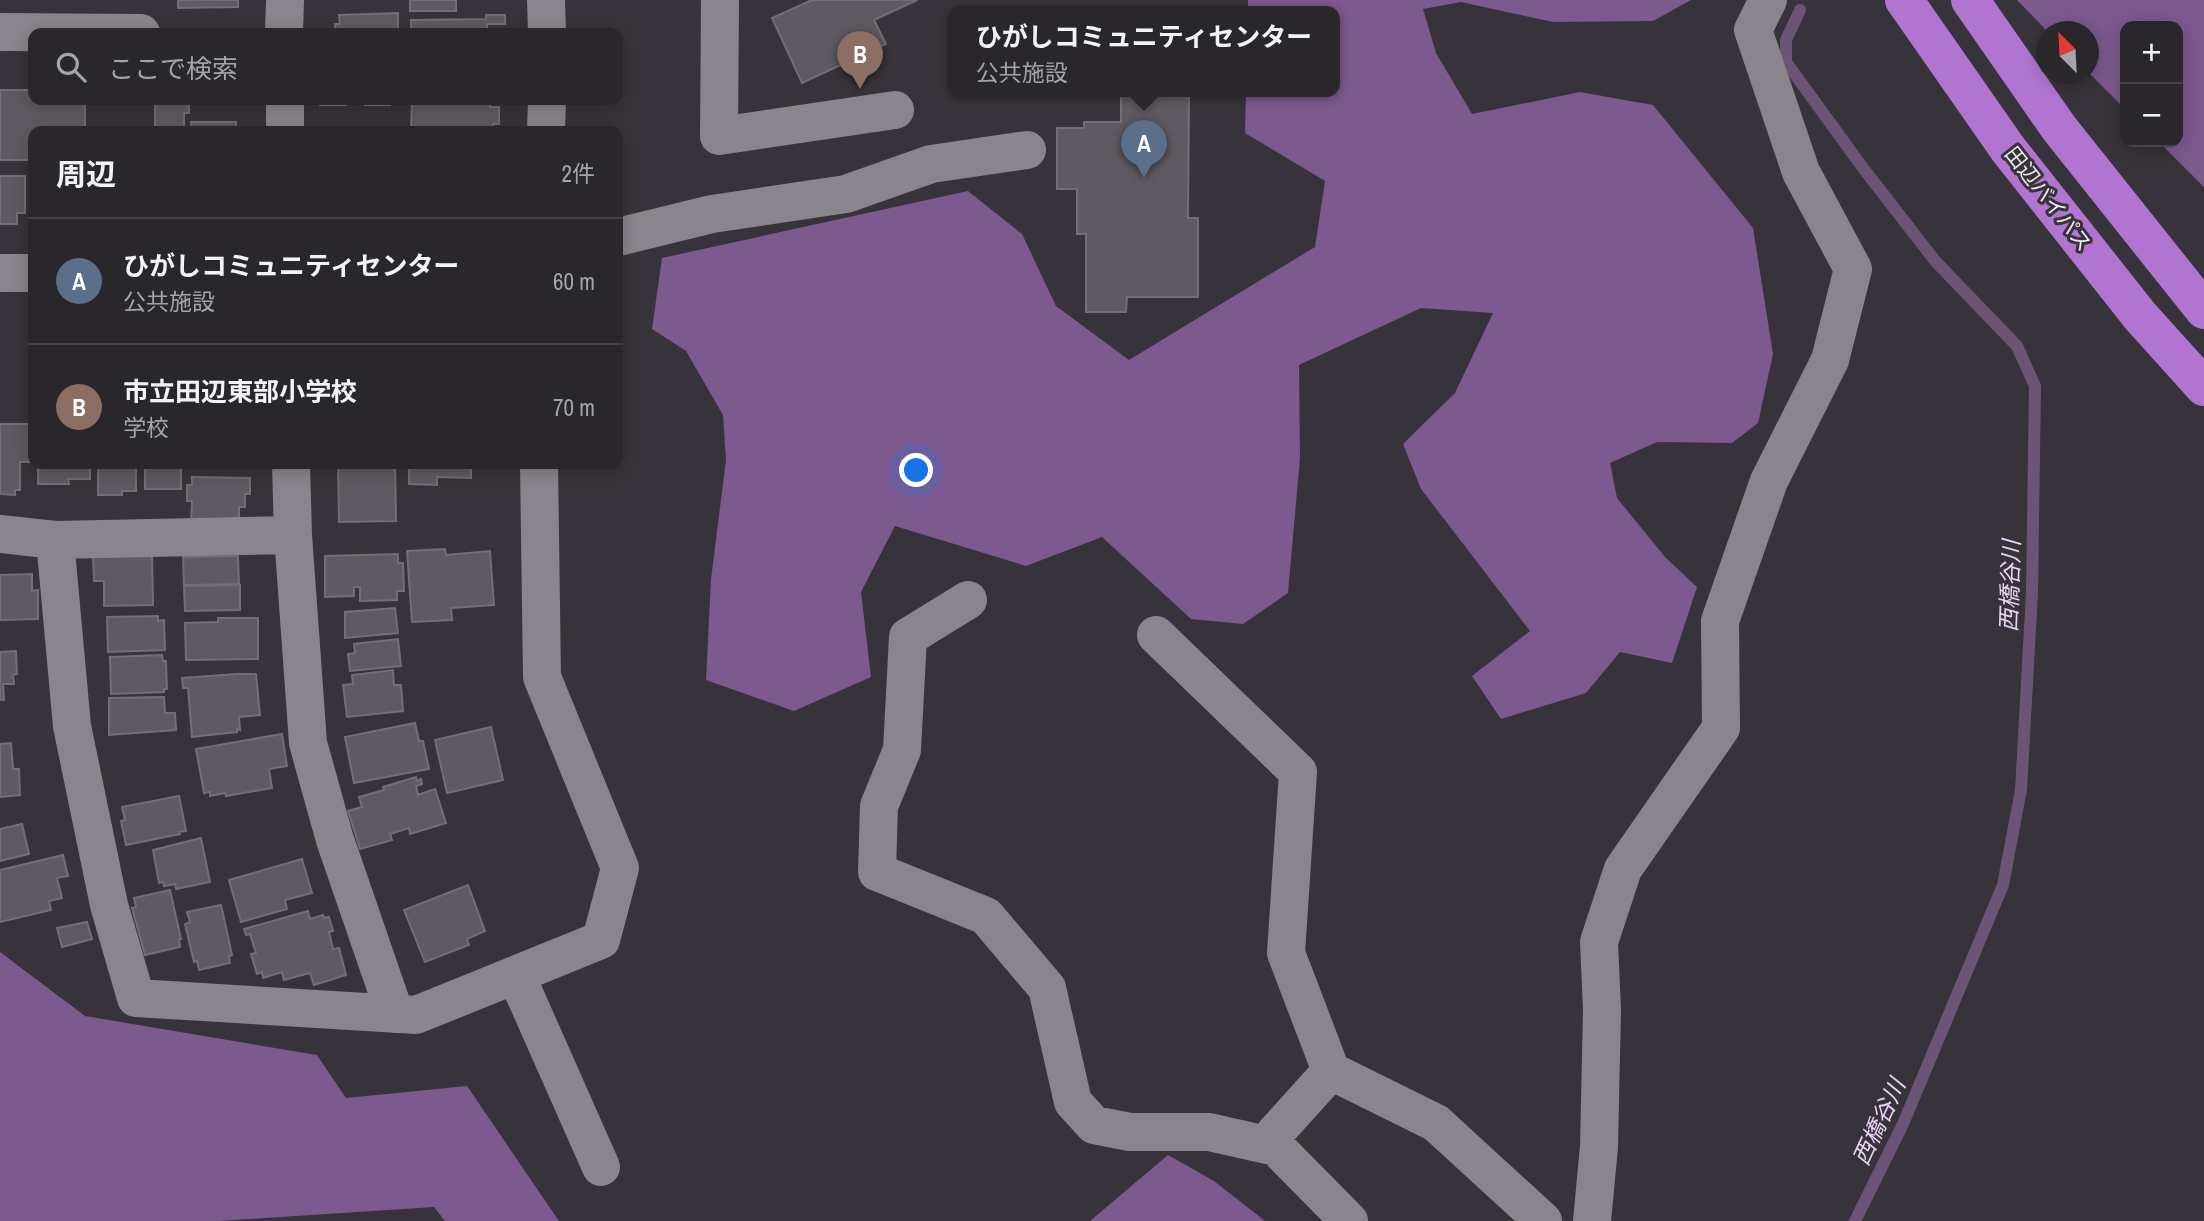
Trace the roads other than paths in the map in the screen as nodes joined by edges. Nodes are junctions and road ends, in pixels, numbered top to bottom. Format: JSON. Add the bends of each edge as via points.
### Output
{"nodes":[{"id":1,"x":65,"y":0,"type":"edge"},
{"id":2,"x":285,"y":0,"type":"edge"},
{"id":3,"x":546,"y":0,"type":"edge"},
{"id":4,"x":720,"y":0,"type":"edge"},
{"id":5,"x":1768,"y":0,"type":"edge"},
{"id":6,"x":1904,"y":0,"type":"edge"},
{"id":7,"x":1970,"y":0,"type":"edge"},
{"id":8,"x":65,"y":28,"type":"edge"},
{"id":9,"x":284,"y":28,"type":"edge"},
{"id":10,"x":547,"y":28,"type":"edge"},
{"id":11,"x":0,"y":32,"type":"edge"},
{"id":12,"x":28,"y":32,"type":"edge"},
{"id":13,"x":285,"y":105,"type":"edge"},
{"id":14,"x":547,"y":105,"type":"edge"},
{"id":15,"x":895,"y":110,"type":"dead end"},
{"id":16,"x":285,"y":126,"type":"edge"},
{"id":17,"x":546,"y":126,"type":"edge"},
{"id":18,"x":1027,"y":150,"type":"dead end"},
{"id":19,"x":623,"y":236,"type":"edge"},
{"id":20,"x":0,"y":273,"type":"edge"},
{"id":21,"x":28,"y":273,"type":"edge"},
{"id":22,"x":2204,"y":310,"type":"edge"},
{"id":23,"x":2204,"y":387,"type":"edge"},
{"id":24,"x":292,"y":469,"type":"edge"},
{"id":25,"x":540,"y":469,"type":"edge"},
{"id":26,"x":0,"y":534,"type":"edge"},
{"id":27,"x":293,"y":535,"type":"junction"},
{"id":28,"x":55,"y":540,"type":"junction"},
{"id":29,"x":968,"y":600,"type":"dead end"},
{"id":30,"x":1156,"y":635,"type":"dead end"},
{"id":31,"x":516,"y":975,"type":"junction"},
{"id":32,"x":395,"y":1014,"type":"junction"},
{"id":33,"x":1331,"y":1071,"type":"junction"},
{"id":34,"x":1276,"y":1147,"type":"junction"},
{"id":35,"x":601,"y":1167,"type":"dead end"},
{"id":36,"x":1349,"y":1221,"type":"edge"},
{"id":37,"x":1543,"y":1221,"type":"edge"},
{"id":38,"x":1592,"y":1221,"type":"edge"}],
"edges":[{"from":1,"to":8,"type":"street"},
{"from":2,"to":9,"type":"street"},
{"from":3,"to":10,"type":"street"},
{"from":4,"to":15,"type":"street","via":[[719,136]]},
{"from":5,"to":38,"type":"street","via":[[1753,30],[1801,172],[1853,269],[1830,360],[1769,481],[1720,621],[1721,728],[1623,869],[1599,942],[1599,1147]]},
{"from":6,"to":23,"type":"highway","name":"田辺バイパス","via":[[2008,149],[2140,316]]},
{"from":7,"to":22,"type":"highway","via":[[2059,128]]},
{"from":11,"to":12,"type":"street"},
{"from":13,"to":16,"type":"street"},
{"from":14,"to":17,"type":"street"},
{"from":18,"to":19,"type":"street","via":[[931,164],[846,194],[712,214]]},
{"from":20,"to":21,"type":"street"},
{"from":24,"to":27,"type":"street"},
{"from":25,"to":31,"type":"street","via":[[542,677],[620,869],[601,940]]},
{"from":26,"to":28,"type":"street"},
{"from":27,"to":28,"type":"street"},
{"from":27,"to":32,"type":"street","via":[[308,743],[335,840]]},
{"from":28,"to":32,"type":"street","via":[[72,726],[109,905],[136,998]]},
{"from":29,"to":34,"type":"street","via":[[908,637],[902,750],[879,806],[877,872],[986,916],[1048,988],[1073,1102],[1094,1125],[1130,1132],[1209,1132]]},
{"from":30,"to":33,"type":"street","via":[[1298,772],[1286,953]]},
{"from":31,"to":32,"type":"street","via":[[416,1015]]},
{"from":31,"to":35,"type":"street"},
{"from":33,"to":34,"type":"street","via":[[1275,1133]]},
{"from":33,"to":37,"type":"street","via":[[1436,1123]]},
{"from":34,"to":36,"type":"street"}]}
